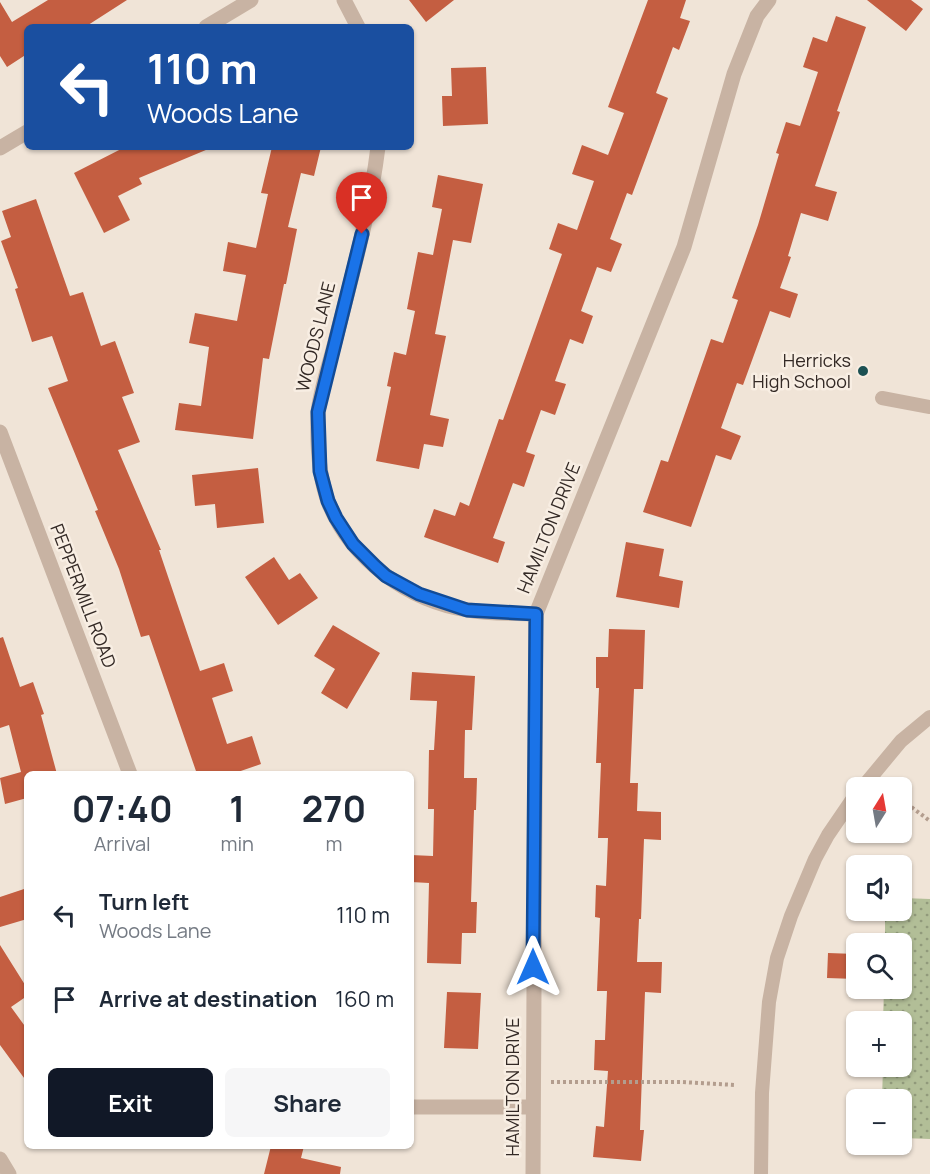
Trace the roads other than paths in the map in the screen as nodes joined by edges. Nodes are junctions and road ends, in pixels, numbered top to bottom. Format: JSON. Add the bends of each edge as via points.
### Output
{"nodes":[{"id":1,"x":251,"y":0,"type":"edge"},
{"id":2,"x":344,"y":0,"type":"edge"},
{"id":3,"x":769,"y":0,"type":"edge"},
{"id":4,"x":211,"y":24,"type":"edge"},
{"id":5,"x":356,"y":24,"type":"edge"},
{"id":6,"x":24,"y":134,"type":"edge"},
{"id":7,"x":0,"y":148,"type":"edge"},
{"id":8,"x":378,"y":150,"type":"edge"},
{"id":9,"x":882,"y":398,"type":"dead end"},
{"id":10,"x":930,"y":407,"type":"edge"},
{"id":11,"x":0,"y":432,"type":"edge"},
{"id":12,"x":536,"y":614,"type":"junction"},
{"id":13,"x":930,"y":717,"type":"edge"},
{"id":14,"x":129,"y":771,"type":"edge"},
{"id":15,"x":871,"y":777,"type":"edge"},
{"id":16,"x":846,"y":809,"type":"edge"},
{"id":17,"x":414,"y":1107,"type":"edge"},
{"id":18,"x":533,"y":1107,"type":"junction"},
{"id":19,"x":0,"y":1159,"type":"edge"},
{"id":20,"x":9,"y":1174,"type":"edge"},
{"id":21,"x":532,"y":1174,"type":"edge"},
{"id":22,"x":761,"y":1174,"type":"edge"}],
"edges":[{"from":1,"to":4,"type":"street"},
{"from":2,"to":5,"type":"street"},
{"from":3,"to":12,"type":"street","name":"HAMILTON DRIVE","via":[[757,16],[734,74],[684,247]]},
{"from":6,"to":7,"type":"street"},
{"from":8,"to":12,"type":"street","name":"WOODS LANE","via":[[373,189],[318,412],[320,471],[328,501],[353,544],[402,586],[435,602],[467,610]]},
{"from":9,"to":10,"type":"lane"},
{"from":11,"to":14,"type":"street","name":"PEPPERMILL ROAD"},
{"from":12,"to":18,"type":"street","name":"HAMILTON DRIVE"},
{"from":13,"to":15,"type":"lane","via":[[901,741]]},
{"from":16,"to":22,"type":"lane","via":[[815,859],[777,958],[769,1002],[762,1093]]},
{"from":17,"to":18,"type":"street"},
{"from":18,"to":21,"type":"street","name":"HAMILTON DRIVE"},
{"from":19,"to":20,"type":"street"}]}
